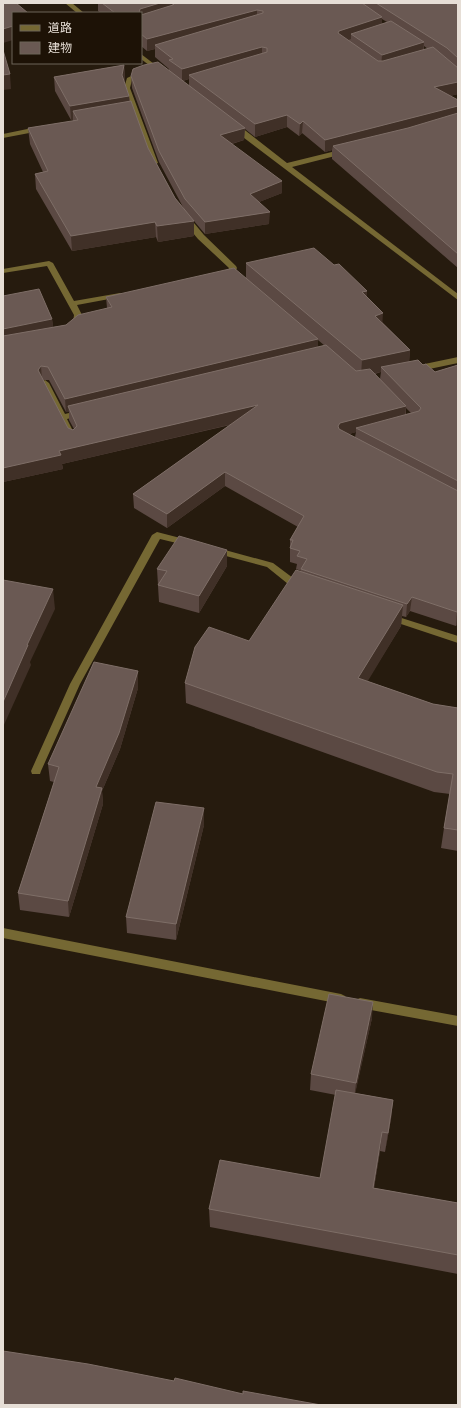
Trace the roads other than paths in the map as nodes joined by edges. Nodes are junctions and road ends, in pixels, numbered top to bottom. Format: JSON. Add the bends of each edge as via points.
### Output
{"nodes":[{"id":1,"x":68,"y":3,"type":"edge"},
{"id":2,"x":80,"y":12,"type":"edge"},
{"id":3,"x":153,"y":53,"type":"dead end"},
{"id":4,"x":142,"y":57,"type":"edge"},
{"id":5,"x":142,"y":58,"type":"edge"},
{"id":6,"x":155,"y":67,"type":"junction"},
{"id":7,"x":167,"y":77,"type":"edge"},
{"id":8,"x":225,"y":120,"type":"edge"},
{"id":9,"x":50,"y":127,"type":"edge"},
{"id":10,"x":3,"y":136,"type":"edge"},
{"id":11,"x":351,"y":150,"type":"edge"},
{"id":12,"x":286,"y":166,"type":"junction"},
{"id":13,"x":158,"y":170,"type":"edge"},
{"id":14,"x":181,"y":213,"type":"edge"},
{"id":15,"x":3,"y":271,"type":"edge"},
{"id":16,"x":231,"y":276,"type":"edge"},
{"id":17,"x":125,"y":294,"type":"edge"},
{"id":18,"x":458,"y":298,"type":"edge"},
{"id":19,"x":72,"y":304,"type":"junction"},
{"id":20,"x":68,"y":331,"type":"edge"},
{"id":21,"x":458,"y":360,"type":"edge"},
{"id":22,"x":408,"y":371,"type":"edge"},
{"id":23,"x":45,"y":383,"type":"edge"},
{"id":24,"x":93,"y":410,"type":"edge"},
{"id":25,"x":63,"y":418,"type":"junction"},
{"id":26,"x":73,"y":438,"type":"edge"},
{"id":27,"x":310,"y":591,"type":"edge"},
{"id":28,"x":377,"y":613,"type":"edge"},
{"id":29,"x":458,"y":640,"type":"edge"},
{"id":30,"x":36,"y":771,"type":"dead end"},
{"id":31,"x":3,"y":934,"type":"edge"},
{"id":32,"x":458,"y":1021,"type":"edge"}],
"edges":[{"from":1,"to":2,"type":"street"},
{"from":3,"to":4,"type":"street"},
{"from":5,"to":6,"type":"street"},
{"from":6,"to":7,"type":"street"},
{"from":6,"to":13,"type":"street","via":[[129,79],[127,88],[131,112]]},
{"from":8,"to":12,"type":"street"},
{"from":9,"to":10,"type":"street"},
{"from":11,"to":12,"type":"street"},
{"from":12,"to":18,"type":"street"},
{"from":14,"to":16,"type":"street","via":[[233,268]]},
{"from":15,"to":19,"type":"street","via":[[49,263]]},
{"from":17,"to":19,"type":"street"},
{"from":19,"to":20,"type":"street","via":[[78,315],[77,324]]},
{"from":21,"to":22,"type":"street"},
{"from":23,"to":25,"type":"street"},
{"from":24,"to":25,"type":"street"},
{"from":25,"to":26,"type":"street"},
{"from":27,"to":30,"type":"street","via":[[296,586],[270,565],[157,535],[75,684]]},
{"from":28,"to":29,"type":"street"},
{"from":31,"to":32,"type":"street"}]}
